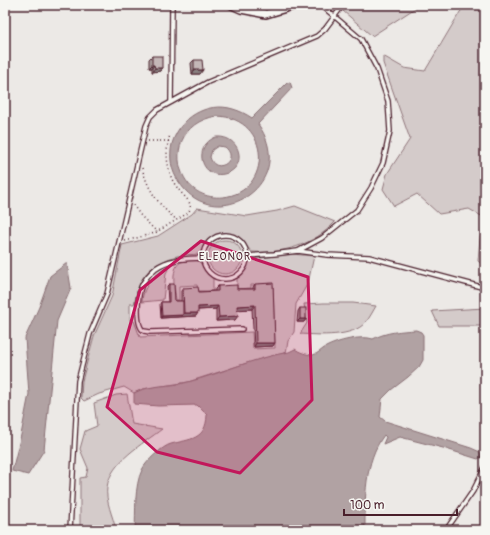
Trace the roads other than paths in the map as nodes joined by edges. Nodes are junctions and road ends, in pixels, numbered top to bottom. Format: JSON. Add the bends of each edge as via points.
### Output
{"nodes":[{"id":1,"x":172,"y":5,"type":"edge"},
{"id":2,"x":232,"y":5,"type":"edge"},
{"id":3,"x":296,"y":5,"type":"edge"},
{"id":4,"x":321,"y":5,"type":"edge"},
{"id":5,"x":343,"y":5,"type":"edge"},
{"id":6,"x":334,"y":15,"type":"junction"},
{"id":7,"x":171,"y":102,"type":"junction"},
{"id":8,"x":298,"y":250,"type":"junction"},
{"id":9,"x":247,"y":256,"type":"junction"},
{"id":10,"x":204,"y":258,"type":"junction"},
{"id":11,"x":485,"y":288,"type":"edge"},
{"id":12,"x":242,"y":329,"type":"dead end"},
{"id":13,"x":485,"y":467,"type":"edge"},
{"id":14,"x":70,"y":530,"type":"edge"},
{"id":15,"x":446,"y":530,"type":"edge"}],
"edges":[{"from":1,"to":7,"type":"lane"},
{"from":2,"to":3,"type":"street","via":[[266,14]]},
{"from":4,"to":6,"type":"lane"},
{"from":5,"to":6,"type":"lane"},
{"from":6,"to":7,"type":"lane","via":[[317,36],[208,82]]},
{"from":6,"to":8,"type":"lane","via":[[361,39],[377,69],[388,101],[390,131],[383,163],[371,188],[356,210],[322,238]]},
{"from":7,"to":14,"type":"lane","via":[[157,110],[146,126],[107,294],[90,334],[78,381]]},
{"from":8,"to":9,"type":"lane"},
{"from":8,"to":11,"type":"lane","via":[[327,255],[369,257]]},
{"from":9,"to":10,"type":"lane","via":[[241,242],[228,236],[220,236],[208,244]]},
{"from":9,"to":10,"type":"lane","via":[[244,269],[226,279],[208,271]]},
{"from":10,"to":12,"type":"lane","via":[[178,259],[156,268],[149,274],[139,294],[138,318],[141,328],[150,332]]},
{"from":13,"to":15,"type":"lane","via":[[473,492]]}]}
